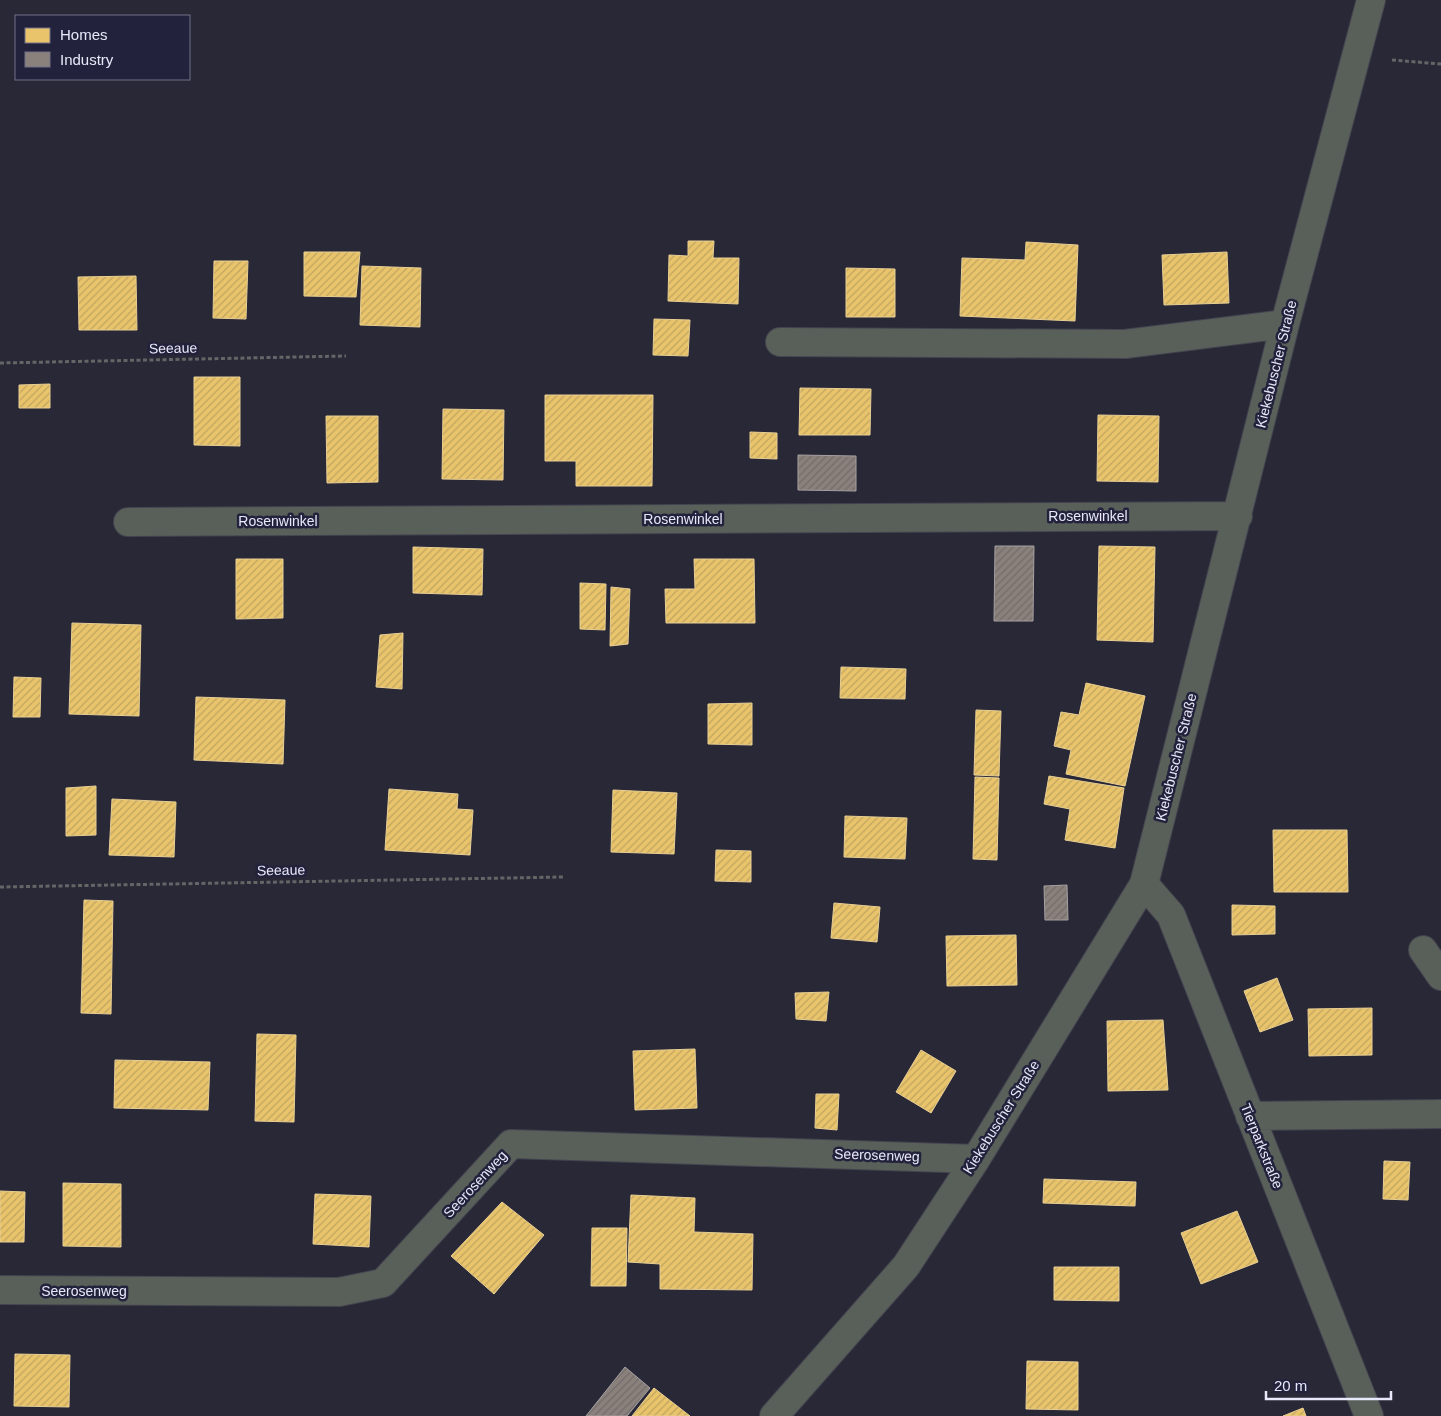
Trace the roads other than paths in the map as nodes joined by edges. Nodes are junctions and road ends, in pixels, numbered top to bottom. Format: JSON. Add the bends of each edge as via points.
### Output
{"nodes":[{"id":1,"x":1371,"y":0,"type":"edge"},
{"id":2,"x":1285,"y":324,"type":"junction"},
{"id":3,"x":780,"y":342,"type":"dead end"},
{"id":4,"x":1238,"y":516,"type":"junction"},
{"id":5,"x":128,"y":522,"type":"dead end"},
{"id":6,"x":1144,"y":884,"type":"junction"},
{"id":7,"x":1423,"y":950,"type":"dead end"},
{"id":8,"x":1441,"y":976,"type":"edge"},
{"id":9,"x":1441,"y":1114,"type":"edge"},
{"id":10,"x":1250,"y":1116,"type":"junction"},
{"id":11,"x":976,"y":1159,"type":"junction"},
{"id":12,"x":0,"y":1290,"type":"edge"},
{"id":13,"x":774,"y":1416,"type":"edge"},
{"id":14,"x":1369,"y":1416,"type":"edge"}],
"edges":[{"from":1,"to":2,"type":"street","name":"Kiekebuscher Straße"},
{"from":2,"to":3,"type":"street","via":[[1125,344]]},
{"from":2,"to":4,"type":"street","name":"Kiekebuscher Straße"},
{"from":4,"to":5,"type":"street","name":"Rosenwinkel"},
{"from":4,"to":6,"type":"street","name":"Kiekebuscher Straße"},
{"from":6,"to":10,"type":"street","name":"Tierparkstraße","via":[[1171,915]]},
{"from":6,"to":11,"type":"street","name":"Kiekebuscher Straße"},
{"from":7,"to":8,"type":"street"},
{"from":9,"to":10,"type":"street"},
{"from":10,"to":14,"type":"street","name":"Tierparkstraße"},
{"from":11,"to":12,"type":"street","name":"Seerosenweg","via":[[512,1144],[383,1283],[340,1292]]},
{"from":11,"to":13,"type":"street","name":"Kiekebuscher Straße","via":[[906,1266]]}]}
